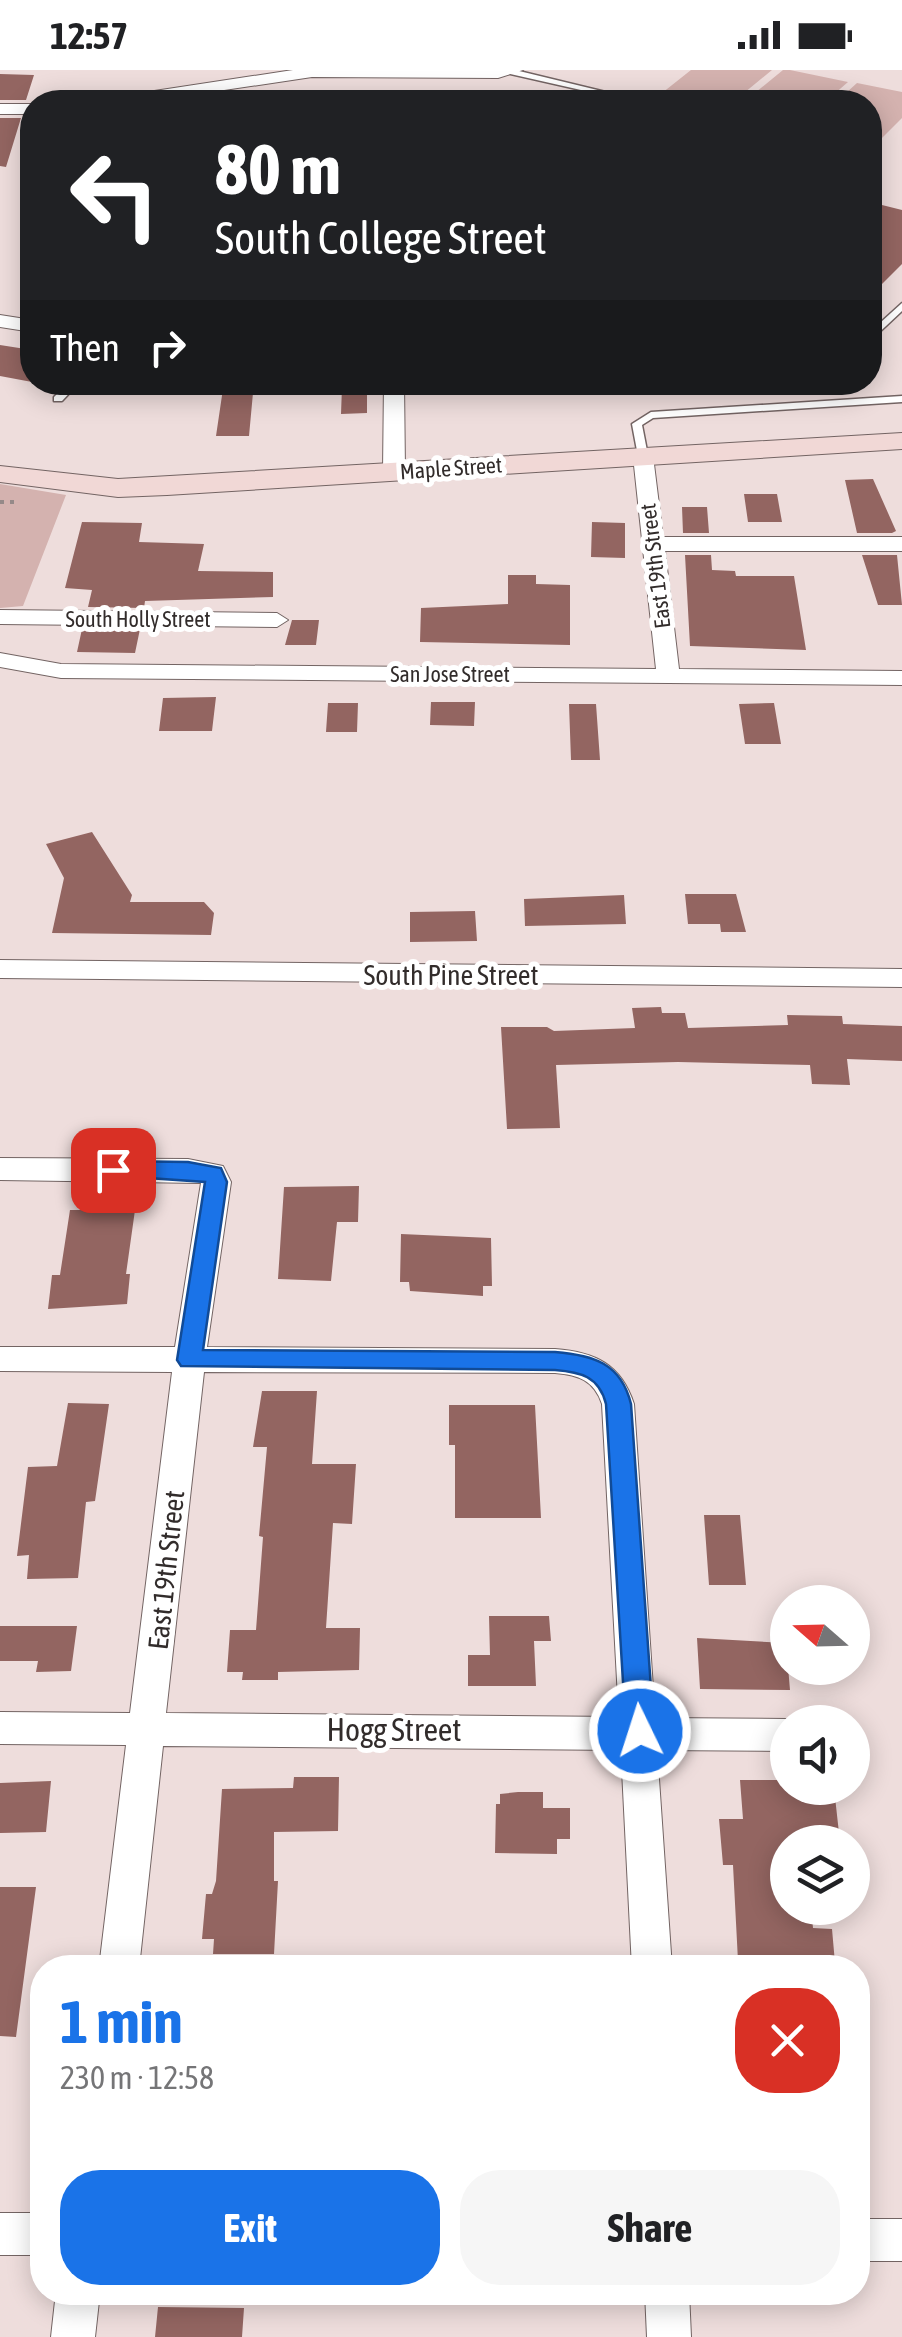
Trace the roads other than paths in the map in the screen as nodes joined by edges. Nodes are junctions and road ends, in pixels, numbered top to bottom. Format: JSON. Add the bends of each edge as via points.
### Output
{"nodes":[{"id":1,"x":312,"y":71,"type":"edge"},
{"id":2,"x":512,"y":71,"type":"edge"},
{"id":3,"x":421,"y":72,"type":"edge"},
{"id":4,"x":191,"y":90,"type":"edge"},
{"id":5,"x":592,"y":90,"type":"edge"},
{"id":6,"x":902,"y":306,"type":"edge"},
{"id":7,"x":882,"y":326,"type":"edge"},
{"id":8,"x":62,"y":395,"type":"edge"},
{"id":9,"x":394,"y":395,"type":"edge"},
{"id":10,"x":58,"y":399,"type":"dead end"},
{"id":11,"x":902,"y":399,"type":"edge"},
{"id":12,"x":902,"y":441,"type":"edge"},
{"id":13,"x":643,"y":456,"type":"junction"},
{"id":14,"x":394,"y":472,"type":"junction"},
{"id":15,"x":0,"y":474,"type":"edge"},
{"id":16,"x":652,"y":544,"type":"junction"},
{"id":17,"x":902,"y":544,"type":"edge"},
{"id":18,"x":0,"y":618,"type":"edge"},
{"id":19,"x":277,"y":620,"type":"dead end"},
{"id":20,"x":0,"y":660,"type":"edge"},
{"id":21,"x":668,"y":675,"type":"junction"},
{"id":22,"x":902,"y":678,"type":"edge"},
{"id":23,"x":0,"y":969,"type":"edge"},
{"id":24,"x":902,"y":978,"type":"edge"},
{"id":25,"x":0,"y":1169,"type":"edge"},
{"id":26,"x":0,"y":1360,"type":"edge"},
{"id":27,"x":189,"y":1360,"type":"junction"},
{"id":28,"x":0,"y":1728,"type":"edge"},
{"id":29,"x":149,"y":1729,"type":"junction"},
{"id":30,"x":640,"y":1731,"type":"junction"},
{"id":31,"x":770,"y":1735,"type":"edge"},
{"id":32,"x":120,"y":1955,"type":"edge"},
{"id":33,"x":651,"y":1955,"type":"edge"},
{"id":34,"x":0,"y":2234,"type":"edge"},
{"id":35,"x":30,"y":2234,"type":"edge"},
{"id":36,"x":870,"y":2240,"type":"edge"},
{"id":37,"x":902,"y":2240,"type":"edge"},
{"id":38,"x":77,"y":2305,"type":"edge"},
{"id":39,"x":668,"y":2305,"type":"edge"},
{"id":40,"x":73,"y":2337,"type":"edge"},
{"id":41,"x":669,"y":2337,"type":"edge"}],
"edges":[{"from":1,"to":3,"type":"street"},
{"from":1,"to":4,"type":"street"},
{"from":2,"to":3,"type":"street"},
{"from":2,"to":5,"type":"lane"},
{"from":6,"to":7,"type":"lane"},
{"from":8,"to":10,"type":"lane"},
{"from":9,"to":14,"type":"street"},
{"from":11,"to":13,"type":"lane","via":[[651,415],[636,424]]},
{"from":12,"to":13,"type":"street","name":"Maple Street"},
{"from":13,"to":14,"type":"street","name":"Maple Street"},
{"from":13,"to":16,"type":"street","name":"East 19th Street"},
{"from":14,"to":15,"type":"street","name":"Maple Street","via":[[118,488]]},
{"from":16,"to":17,"type":"street"},
{"from":16,"to":21,"type":"street","name":"East 19th Street"},
{"from":18,"to":19,"type":"street","name":"South Holly Street"},
{"from":20,"to":21,"type":"street","name":"San Jose Street","via":[[60,671]]},
{"from":21,"to":22,"type":"street","name":"San Jose Street"},
{"from":23,"to":24,"type":"street","name":"South Pine Street"},
{"from":25,"to":27,"type":"street","name":"East 19th Street","via":[[213,1174]]},
{"from":26,"to":27,"type":"street"},
{"from":27,"to":29,"type":"street","name":"East 19th Street"},
{"from":27,"to":30,"type":"street","via":[[555,1361],[600,1372],[618,1404]]},
{"from":28,"to":29,"type":"street","name":"Hogg Street"},
{"from":29,"to":30,"type":"street","name":"Hogg Street"},
{"from":29,"to":32,"type":"street","name":"East 19th Street"},
{"from":30,"to":31,"type":"street","name":"Hogg Street"},
{"from":30,"to":33,"type":"street"},
{"from":34,"to":35,"type":"street"},
{"from":36,"to":37,"type":"street"},
{"from":38,"to":40,"type":"street"},
{"from":39,"to":41,"type":"street"}]}
